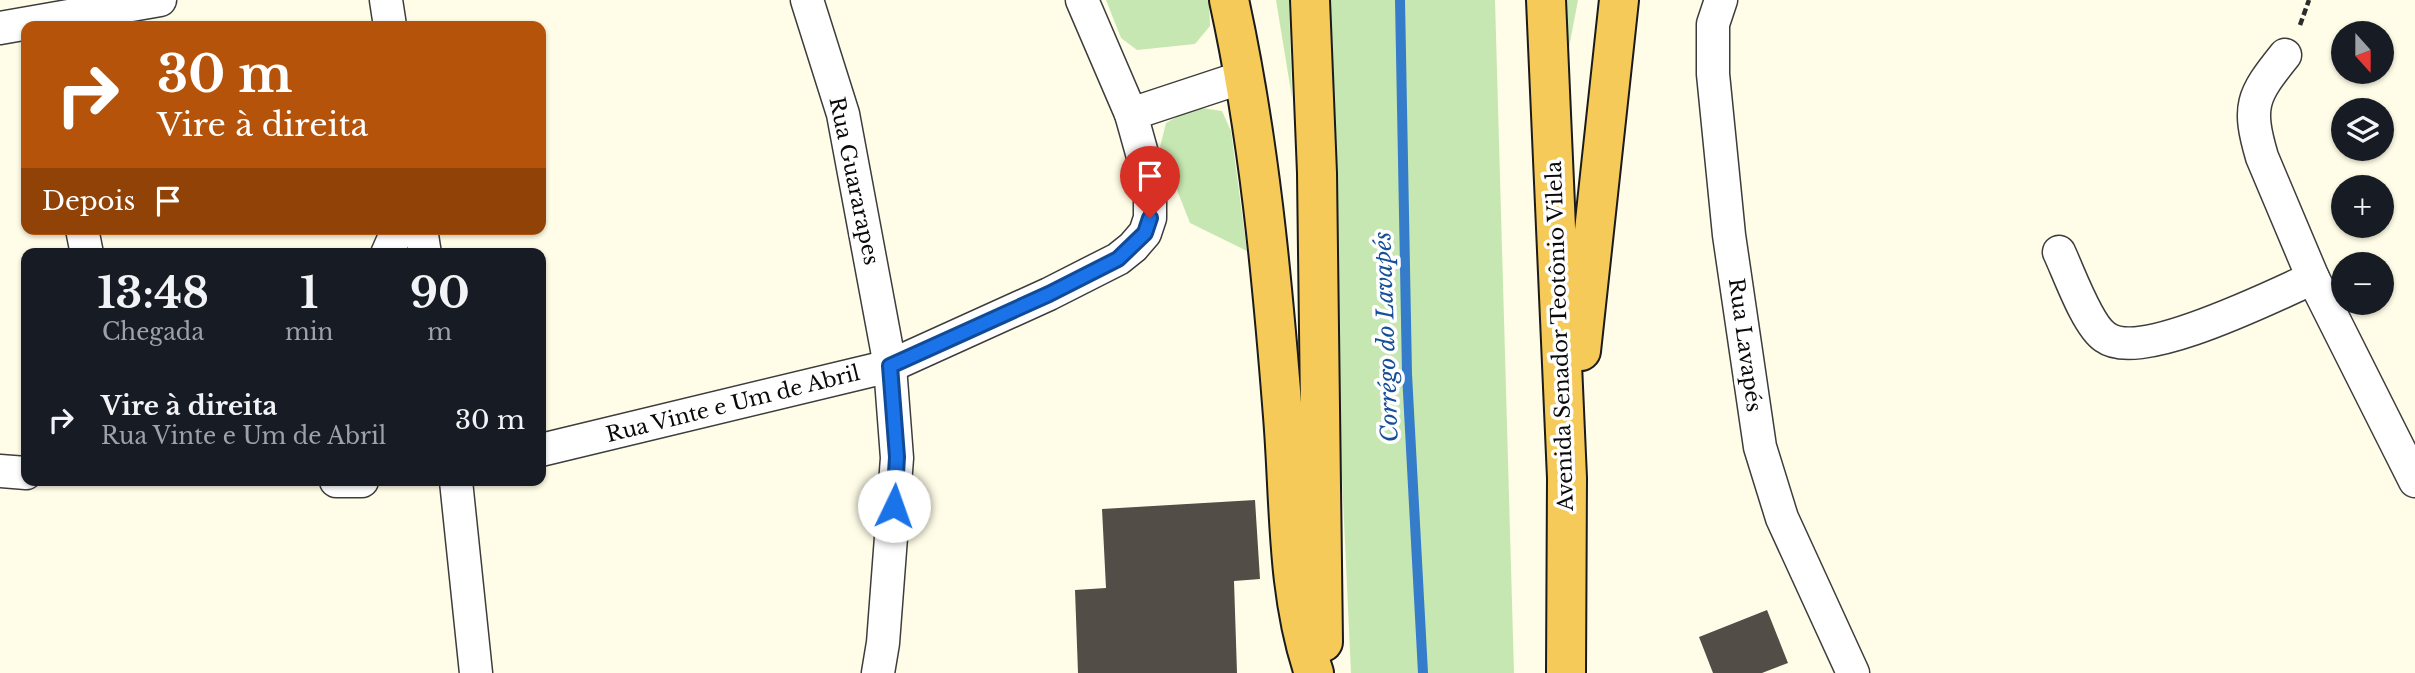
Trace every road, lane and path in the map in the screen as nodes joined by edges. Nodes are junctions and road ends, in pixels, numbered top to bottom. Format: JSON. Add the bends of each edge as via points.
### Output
{"nodes":[{"id":1,"x":160,"y":0,"type":"edge"},
{"id":2,"x":386,"y":0,"type":"edge"},
{"id":3,"x":807,"y":0,"type":"edge"},
{"id":4,"x":1082,"y":0,"type":"edge"},
{"id":5,"x":1229,"y":0,"type":"edge"},
{"id":6,"x":1310,"y":0,"type":"edge"},
{"id":7,"x":1546,"y":0,"type":"edge"},
{"id":8,"x":1619,"y":0,"type":"edge"},
{"id":9,"x":1721,"y":0,"type":"edge"},
{"id":10,"x":43,"y":16,"type":"edge"},
{"id":11,"x":25,"y":21,"type":"edge"},
{"id":12,"x":389,"y":21,"type":"edge"},
{"id":13,"x":21,"y":22,"type":"edge"},
{"id":14,"x":0,"y":28,"type":"edge"},
{"id":15,"x":2285,"y":55,"type":"dead end"},
{"id":16,"x":1246,"y":76,"type":"junction"},
{"id":17,"x":1131,"y":114,"type":"junction"},
{"id":18,"x":2059,"y":252,"type":"dead end"},
{"id":19,"x":2313,"y":278,"type":"junction"},
{"id":20,"x":890,"y":366,"type":"junction"},
{"id":21,"x":546,"y":449,"type":"edge"},
{"id":22,"x":0,"y":471,"type":"edge"},
{"id":23,"x":21,"y":473,"type":"edge"},
{"id":24,"x":1567,"y":478,"type":"junction"},
{"id":25,"x":2415,"y":481,"type":"edge"},
{"id":26,"x":457,"y":486,"type":"edge"},
{"id":27,"x":476,"y":673,"type":"edge"},
{"id":28,"x":878,"y":673,"type":"edge"},
{"id":29,"x":1314,"y":673,"type":"edge"},
{"id":30,"x":1323,"y":673,"type":"edge"},
{"id":31,"x":1566,"y":673,"type":"edge"},
{"id":32,"x":1853,"y":673,"type":"edge"}],
"edges":[{"from":1,"to":10,"type":"street"},
{"from":2,"to":12,"type":"street"},
{"from":3,"to":20,"type":"street","name":"Rua Guararapes","via":[[843,114]]},
{"from":4,"to":17,"type":"street","name":"Rua Vinte e Um de Abril"},
{"from":5,"to":16,"type":"highway"},
{"from":6,"to":30,"type":"highway","via":[[1317,173]]},
{"from":7,"to":24,"type":"highway","name":"Avenida Senador Teotônio Vilela"},
{"from":8,"to":24,"type":"highway"},
{"from":9,"to":32,"type":"street","name":"Rua Lavapés","via":[[1713,24],[1713,74],[1729,235],[1760,447],[1782,518]]},
{"from":10,"to":11,"type":"street"},
{"from":13,"to":14,"type":"street"},
{"from":15,"to":19,"type":"street","via":[[2254,101],[2257,140]]},
{"from":16,"to":17,"type":"street"},
{"from":16,"to":29,"type":"highway","via":[[1275,313],[1294,585]]},
{"from":17,"to":20,"type":"street","name":"Rua Vinte e Um de Abril","via":[[1150,193],[1145,233],[1118,259]]},
{"from":18,"to":19,"type":"street","via":[[2094,325],[2102,336],[2125,344],[2194,328]]},
{"from":19,"to":25,"type":"street"},
{"from":20,"to":21,"type":"street","name":"Rua Vinte e Um de Abril"},
{"from":20,"to":28,"type":"street","name":"Rua Guararapes","via":[[897,457]]},
{"from":22,"to":23,"type":"street"},
{"from":24,"to":31,"type":"highway","name":"Avenida Senador Teotônio Vilela"},
{"from":26,"to":27,"type":"street"}]}
